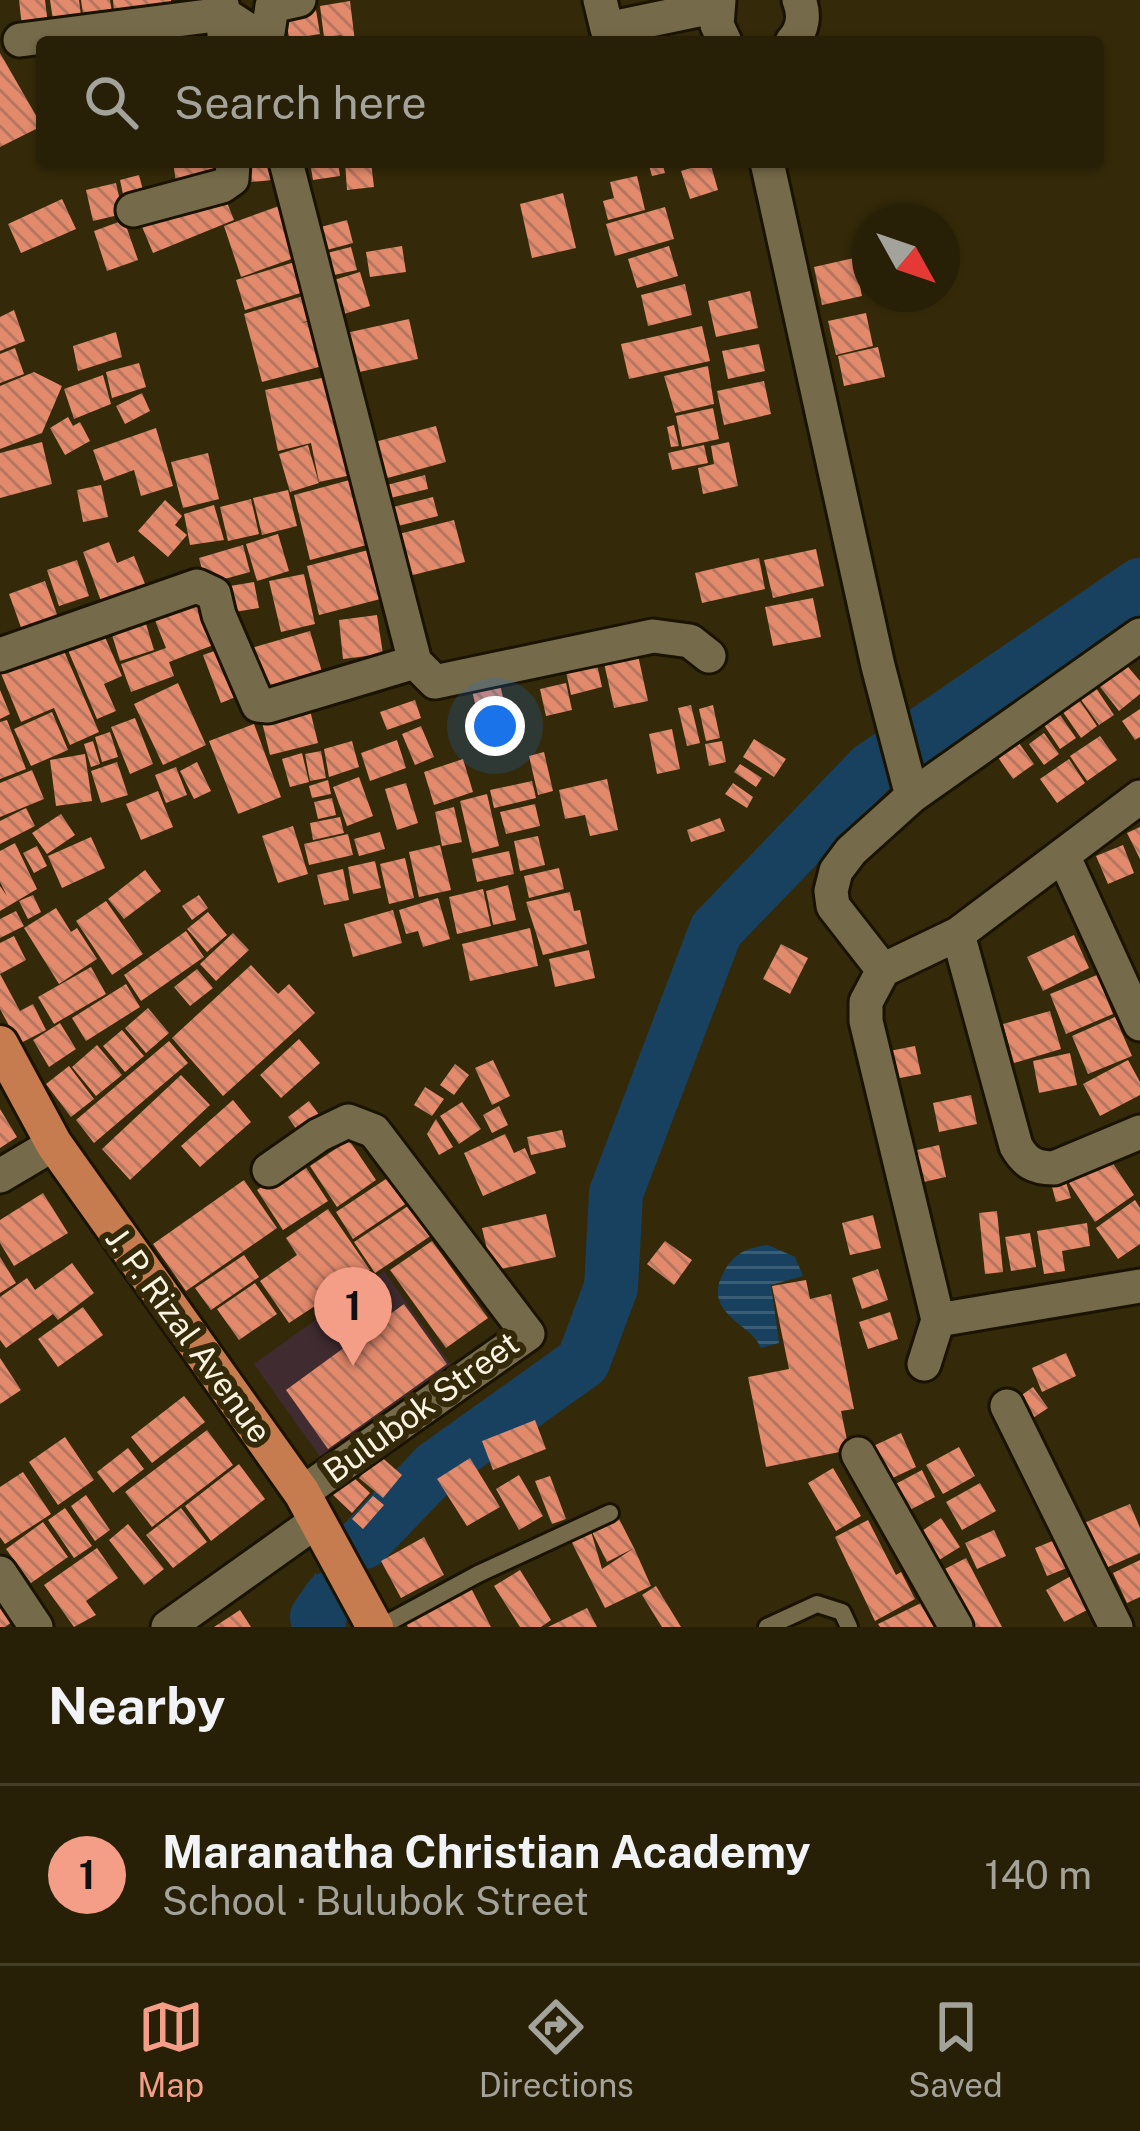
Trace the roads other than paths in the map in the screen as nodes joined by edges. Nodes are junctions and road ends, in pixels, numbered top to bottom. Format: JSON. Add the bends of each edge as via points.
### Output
{"nodes":[{"id":1,"x":299,"y":0,"type":"edge"},
{"id":2,"x":600,"y":0,"type":"edge"},
{"id":3,"x":800,"y":0,"type":"edge"},
{"id":4,"x":718,"y":3,"type":"edge"},
{"id":5,"x":223,"y":19,"type":"edge"},
{"id":6,"x":59,"y":36,"type":"edge"},
{"id":7,"x":259,"y":36,"type":"edge"},
{"id":8,"x":268,"y":36,"type":"edge"},
{"id":9,"x":722,"y":36,"type":"edge"},
{"id":10,"x":798,"y":36,"type":"edge"},
{"id":11,"x":36,"y":38,"type":"edge"},
{"id":12,"x":20,"y":40,"type":"dead end"},
{"id":13,"x":233,"y":168,"type":"edge"},
{"id":14,"x":287,"y":168,"type":"edge"},
{"id":15,"x":768,"y":168,"type":"edge"},
{"id":16,"x":133,"y":210,"type":"dead end"},
{"id":17,"x":1140,"y":635,"type":"edge"},
{"id":18,"x":0,"y":656,"type":"edge"},
{"id":19,"x":709,"y":656,"type":"dead end"},
{"id":20,"x":415,"y":662,"type":"junction"},
{"id":21,"x":912,"y":796,"type":"junction"},
{"id":22,"x":1140,"y":797,"type":"edge"},
{"id":23,"x":1063,"y":855,"type":"junction"},
{"id":24,"x":958,"y":934,"type":"junction"},
{"id":25,"x":884,"y":970,"type":"junction"},
{"id":26,"x":1140,"y":1024,"type":"edge"},
{"id":27,"x":0,"y":1044,"type":"edge"},
{"id":28,"x":1140,"y":1132,"type":"edge"},
{"id":29,"x":54,"y":1144,"type":"junction"},
{"id":30,"x":269,"y":1170,"type":"dead end"},
{"id":31,"x":0,"y":1176,"type":"edge"},
{"id":32,"x":1139,"y":1287,"type":"edge"},
{"id":33,"x":938,"y":1320,"type":"junction"},
{"id":34,"x":924,"y":1364,"type":"dead end"},
{"id":35,"x":1007,"y":1406,"type":"dead end"},
{"id":36,"x":858,"y":1454,"type":"dead end"},
{"id":37,"x":310,"y":1506,"type":"junction"},
{"id":38,"x":610,"y":1513,"type":"dead end"},
{"id":39,"x":0,"y":1573,"type":"edge"},
{"id":40,"x":1140,"y":1616,"type":"edge"},
{"id":41,"x":36,"y":1627,"type":"edge"},
{"id":42,"x":168,"y":1627,"type":"edge"},
{"id":43,"x":377,"y":1627,"type":"edge"},
{"id":44,"x":766,"y":1627,"type":"edge"},
{"id":45,"x":849,"y":1627,"type":"edge"},
{"id":46,"x":956,"y":1627,"type":"edge"},
{"id":47,"x":1119,"y":1627,"type":"edge"}],
"edges":[{"from":1,"to":8,"type":"street","via":[[272,7]]},
{"from":2,"to":4,"type":"street","via":[[607,29]]},
{"from":3,"to":10,"type":"street"},
{"from":4,"to":9,"type":"street"},
{"from":5,"to":6,"type":"street"},
{"from":5,"to":7,"type":"street"},
{"from":11,"to":12,"type":"street"},
{"from":13,"to":16,"type":"street","via":[[222,186]]},
{"from":14,"to":20,"type":"street"},
{"from":15,"to":21,"type":"street"},
{"from":17,"to":21,"type":"street"},
{"from":18,"to":20,"type":"street","via":[[197,586],[214,594],[258,705]]},
{"from":19,"to":20,"type":"street","via":[[690,641],[653,637],[435,682]]},
{"from":21,"to":25,"type":"street","via":[[851,851],[831,891],[833,906]]},
{"from":22,"to":23,"type":"street"},
{"from":23,"to":24,"type":"street"},
{"from":23,"to":26,"type":"street"},
{"from":24,"to":25,"type":"street"},
{"from":24,"to":28,"type":"street","via":[[1024,1160],[1054,1168]]},
{"from":25,"to":33,"type":"street","via":[[866,1002],[866,1021]]},
{"from":27,"to":29,"type":"main road","name":"J. P. Rizal Avenue"},
{"from":29,"to":31,"type":"street"},
{"from":29,"to":37,"type":"main road","name":"J. P. Rizal Avenue"},
{"from":30,"to":37,"type":"street","name":"Bulubok Street","via":[[348,1121],[374,1131],[528,1334]]},
{"from":32,"to":33,"type":"street"},
{"from":33,"to":34,"type":"street"},
{"from":35,"to":47,"type":"street"},
{"from":36,"to":46,"type":"street"},
{"from":37,"to":42,"type":"street"},
{"from":37,"to":43,"type":"main road","name":"J. P. Rizal Avenue"},
{"from":38,"to":43,"type":"lane"},
{"from":39,"to":41,"type":"street"},
{"from":40,"to":47,"type":"street"},
{"from":44,"to":45,"type":"lane","via":[[817,1604],[842,1612]]}]}
